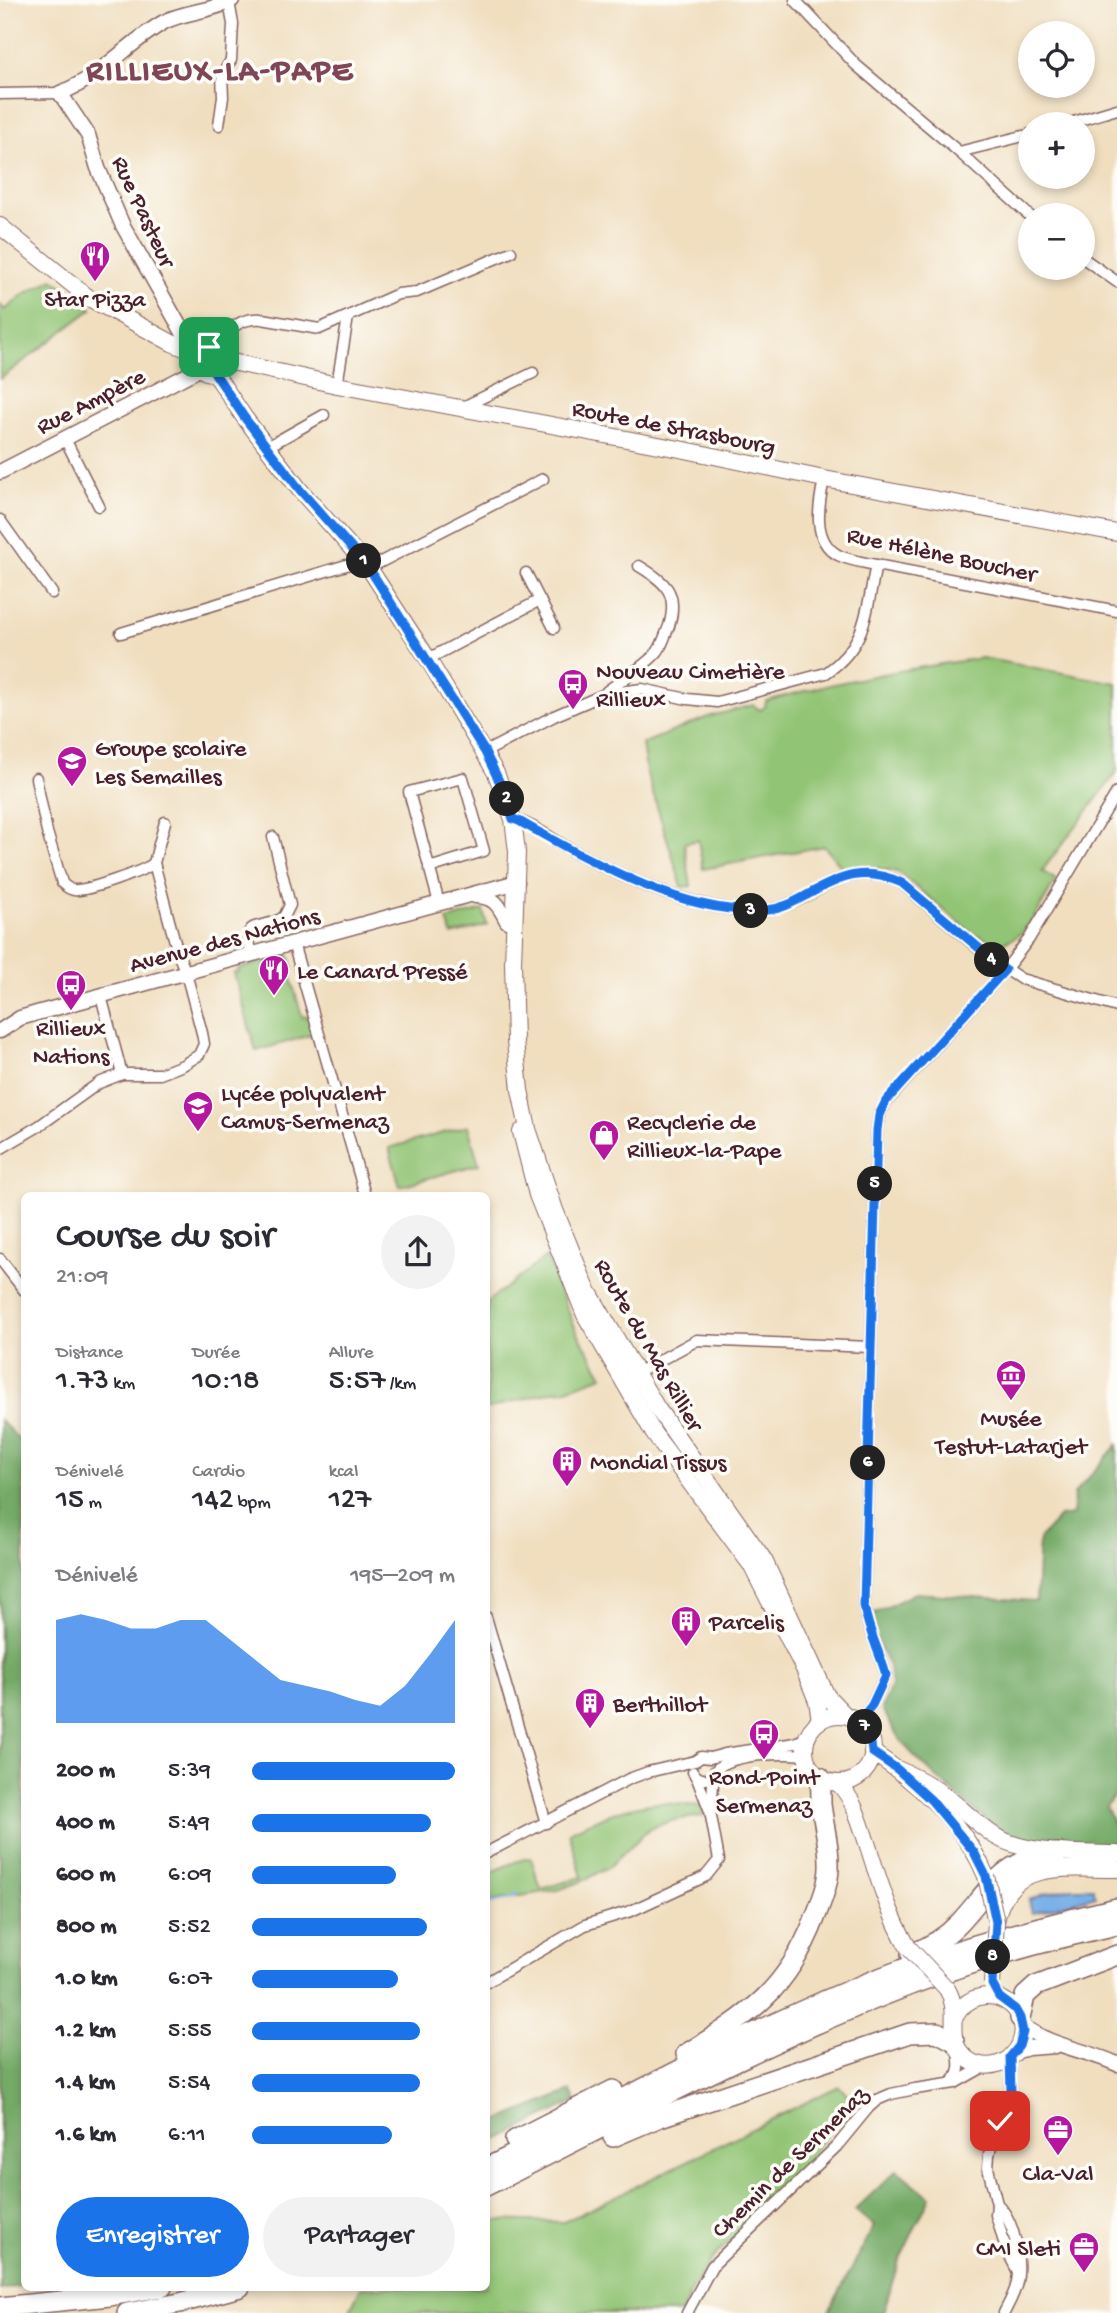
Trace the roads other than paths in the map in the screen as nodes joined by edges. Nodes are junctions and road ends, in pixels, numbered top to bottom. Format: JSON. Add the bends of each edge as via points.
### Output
{"nodes":[{"id":1,"x":795,"y":0,"type":"edge"},
{"id":2,"x":231,"y":1,"type":"edge"},
{"id":3,"x":60,"y":93,"type":"junction"},
{"id":4,"x":0,"y":94,"type":"edge"},
{"id":5,"x":1117,"y":109,"type":"edge"},
{"id":6,"x":1095,"y":116,"type":"edge"},
{"id":7,"x":219,"y":125,"type":"dead end"},
{"id":8,"x":1018,"y":137,"type":"edge"},
{"id":9,"x":959,"y":152,"type":"junction"},
{"id":10,"x":1018,"y":206,"type":"edge"},
{"id":11,"x":0,"y":226,"type":"edge"},
{"id":12,"x":511,"y":252,"type":"dead end"},
{"id":13,"x":1095,"y":266,"type":"edge"},
{"id":14,"x":1117,"y":282,"type":"edge"},
{"id":15,"x":348,"y":317,"type":"junction"},
{"id":16,"x":207,"y":359,"type":"junction"},
{"id":17,"x":533,"y":373,"type":"dead end"},
{"id":18,"x":337,"y":385,"type":"junction"},
{"id":19,"x":461,"y":409,"type":"junction"},
{"id":20,"x":324,"y":415,"type":"dead end"},
{"id":21,"x":65,"y":439,"type":"junction"},
{"id":22,"x":267,"y":447,"type":"junction"},
{"id":23,"x":0,"y":472,"type":"edge"},
{"id":24,"x":543,"y":479,"type":"dead end"},
{"id":25,"x":824,"y":479,"type":"junction"},
{"id":26,"x":99,"y":506,"type":"dead end"},
{"id":27,"x":0,"y":520,"type":"edge"},
{"id":28,"x":1117,"y":533,"type":"edge"},
{"id":29,"x":366,"y":564,"type":"junction"},
{"id":30,"x":876,"y":565,"type":"junction"},
{"id":31,"x":639,"y":566,"type":"dead end"},
{"id":32,"x":526,"y":573,"type":"dead end"},
{"id":33,"x":51,"y":593,"type":"dead end"},
{"id":34,"x":540,"y":600,"type":"junction"},
{"id":35,"x":1117,"y":611,"type":"edge"},
{"id":36,"x":554,"y":628,"type":"dead end"},
{"id":37,"x":121,"y":634,"type":"dead end"},
{"id":38,"x":428,"y":659,"type":"junction"},
{"id":39,"x":605,"y":694,"type":"junction"},
{"id":40,"x":485,"y":752,"type":"junction"},
{"id":41,"x":36,"y":778,"type":"dead end"},
{"id":42,"x":1117,"y":792,"type":"edge"},
{"id":43,"x":165,"y":822,"type":"dead end"},
{"id":44,"x":513,"y":826,"type":"junction"},
{"id":45,"x":273,"y":837,"type":"dead end"},
{"id":46,"x":155,"y":863,"type":"junction"},
{"id":47,"x":429,"y":869,"type":"junction"},
{"id":48,"x":513,"y":882,"type":"junction"},
{"id":49,"x":463,"y":897,"type":"junction"},
{"id":50,"x":439,"y":903,"type":"junction"},
{"id":51,"x":507,"y":921,"type":"junction"},
{"id":52,"x":293,"y":943,"type":"junction"},
{"id":53,"x":251,"y":955,"type":"junction"},
{"id":54,"x":1005,"y":970,"type":"junction"},
{"id":55,"x":186,"y":973,"type":"junction"},
{"id":56,"x":101,"y":996,"type":"junction"},
{"id":57,"x":1117,"y":1007,"type":"edge"},
{"id":58,"x":0,"y":1031,"type":"edge"},
{"id":59,"x":122,"y":1074,"type":"junction"},
{"id":60,"x":0,"y":1149,"type":"edge"},
{"id":61,"x":364,"y":1192,"type":"edge"},
{"id":62,"x":0,"y":1259,"type":"edge"},
{"id":63,"x":21,"y":1286,"type":"edge"},
{"id":64,"x":871,"y":1347,"type":"junction"},
{"id":65,"x":629,"y":1377,"type":"junction"},
{"id":66,"x":490,"y":1631,"type":"edge"},
{"id":67,"x":852,"y":1718,"type":"junction"},
{"id":68,"x":820,"y":1720,"type":"junction"},
{"id":69,"x":806,"y":1747,"type":"junction"},
{"id":70,"x":872,"y":1752,"type":"junction"},
{"id":71,"x":713,"y":1767,"type":"junction"},
{"id":72,"x":897,"y":1769,"type":"junction"},
{"id":73,"x":695,"y":1770,"type":"junction"},
{"id":74,"x":829,"y":1780,"type":"junction"},
{"id":75,"x":710,"y":1811,"type":"junction"},
{"id":76,"x":546,"y":1823,"type":"junction"},
{"id":77,"x":490,"y":1851,"type":"edge"},
{"id":78,"x":1059,"y":1853,"type":"junction"},
{"id":79,"x":1117,"y":1854,"type":"edge"},
{"id":80,"x":1117,"y":1869,"type":"edge"},
{"id":81,"x":1117,"y":1908,"type":"edge"},
{"id":82,"x":996,"y":1922,"type":"junction"},
{"id":83,"x":1117,"y":1925,"type":"edge"},
{"id":84,"x":1117,"y":1955,"type":"edge"},
{"id":85,"x":490,"y":1980,"type":"edge"},
{"id":86,"x":996,"y":1991,"type":"junction"},
{"id":87,"x":955,"y":2017,"type":"junction"},
{"id":88,"x":1021,"y":2021,"type":"junction"},
{"id":89,"x":956,"y":2045,"type":"junction"},
{"id":90,"x":1064,"y":2046,"type":"junction"},
{"id":91,"x":686,"y":2054,"type":"junction"},
{"id":92,"x":1013,"y":2055,"type":"junction"},
{"id":93,"x":1117,"y":2064,"type":"edge"},
{"id":94,"x":987,"y":2066,"type":"junction"},
{"id":95,"x":951,"y":2083,"type":"junction"},
{"id":96,"x":1011,"y":2092,"type":"junction"},
{"id":97,"x":561,"y":2149,"type":"junction"},
{"id":98,"x":490,"y":2153,"type":"edge"},
{"id":99,"x":490,"y":2166,"type":"edge"},
{"id":100,"x":490,"y":2184,"type":"edge"},
{"id":101,"x":137,"y":2291,"type":"edge"},
{"id":102,"x":225,"y":2291,"type":"edge"},
{"id":103,"x":0,"y":2307,"type":"edge"},
{"id":104,"x":127,"y":2313,"type":"edge"},
{"id":105,"x":687,"y":2313,"type":"edge"},
{"id":106,"x":1004,"y":2313,"type":"edge"}],
"edges":[{"from":1,"to":9,"type":"street","via":[[856,65]]},
{"from":2,"to":3,"type":"street","via":[[166,21],[95,75]]},
{"from":2,"to":7,"type":"street","via":[[231,60],[222,75]]},
{"from":3,"to":4,"type":"street"},
{"from":3,"to":16,"type":"street","name":"Rue Pasteur","via":[[88,135],[122,224],[185,336]]},
{"from":5,"to":6,"type":"street"},
{"from":8,"to":9,"type":"street"},
{"from":9,"to":10,"type":"street"},
{"from":11,"to":16,"type":"main road","name":"Route de Strasbourg","via":[[89,298]]},
{"from":12,"to":15,"type":"street","via":[[417,292],[398,293]]},
{"from":13,"to":14,"type":"street"},
{"from":15,"to":16,"type":"street","via":[[319,329],[252,318],[236,325]]},
{"from":15,"to":18,"type":"street"},
{"from":16,"to":18,"type":"main road","name":"Route de Strasbourg"},
{"from":16,"to":21,"type":"street","name":"Rue Ampère"},
{"from":16,"to":22,"type":"main road","name":"Route du Mas Rillier"},
{"from":17,"to":19,"type":"street"},
{"from":18,"to":19,"type":"main road","name":"Route de Strasbourg"},
{"from":19,"to":25,"type":"main road","name":"Route de Strasbourg"},
{"from":20,"to":22,"type":"street"},
{"from":21,"to":23,"type":"street","name":"Rue Ampère"},
{"from":21,"to":26,"type":"street"},
{"from":22,"to":29,"type":"main road","name":"Route du Mas Rillier"},
{"from":24,"to":29,"type":"street"},
{"from":25,"to":28,"type":"main road","name":"Route de Strasbourg"},
{"from":25,"to":30,"type":"street","name":"Rue Hélène Boucher","via":[[818,508],[825,539],[840,555]]},
{"from":27,"to":33,"type":"street"},
{"from":29,"to":37,"type":"street"},
{"from":29,"to":38,"type":"main road","name":"Route du Mas Rillier"},
{"from":30,"to":35,"type":"street","name":"Rue Hélène Boucher"},
{"from":30,"to":39,"type":"street","via":[[862,632],[842,662],[826,673],[717,702],[642,689]]},
{"from":31,"to":39,"type":"street","via":[[668,589],[673,613],[659,650]]},
{"from":32,"to":34,"type":"street"},
{"from":34,"to":36,"type":"street"},
{"from":34,"to":38,"type":"street"},
{"from":38,"to":40,"type":"main road","name":"Route du Mas Rillier"},
{"from":39,"to":40,"type":"street"},
{"from":40,"to":44,"type":"main road","name":"Route du Mas Rillier","via":[[503,789]]},
{"from":41,"to":46,"type":"street","via":[[47,832],[62,883],[68,888],[75,891],[115,880]]},
{"from":42,"to":54,"type":"street","via":[[1029,939]]},
{"from":43,"to":46,"type":"street"},
{"from":44,"to":48,"type":"main road","name":"Route du Mas Rillier"},
{"from":44,"to":54,"type":"street","via":[[519,821],[653,889],[751,911],[790,905],[837,878],[887,876],[902,883]]},
{"from":45,"to":53,"type":"street","via":[[290,905],[284,917],[248,933]]},
{"from":46,"to":55,"type":"street"},
{"from":47,"to":47,"type":"street","via":[[409,792],[463,778],[484,851]]},
{"from":47,"to":50,"type":"street"},
{"from":48,"to":49,"type":"street","name":"Avenue des Nations"},
{"from":48,"to":51,"type":"main road","name":"Route du Mas Rillier"},
{"from":48,"to":65,"type":"main road","name":"Route du Mas Rillier","via":[[515,1041],[528,1129],[586,1287]]},
{"from":49,"to":50,"type":"street","name":"Avenue des Nations"},
{"from":49,"to":51,"type":"street","name":"Avenue des Nations","via":[[491,897]]},
{"from":50,"to":52,"type":"street","name":"Avenue des Nations"},
{"from":51,"to":65,"type":"main road","name":"Route du Mas Rillier","via":[[510,1073],[526,1160],[585,1315]]},
{"from":52,"to":53,"type":"street","name":"Avenue des Nations"},
{"from":52,"to":61,"type":"street"},
{"from":53,"to":55,"type":"street","name":"Avenue des Nations"},
{"from":54,"to":57,"type":"street","via":[[1021,979]]},
{"from":54,"to":64,"type":"street","via":[[886,1101],[879,1115]]},
{"from":55,"to":56,"type":"street","name":"Avenue des Nations"},
{"from":55,"to":59,"type":"street","via":[[204,1044],[199,1055],[160,1074]]},
{"from":56,"to":58,"type":"street","name":"Avenue des Nations","via":[[20,1018]]},
{"from":56,"to":59,"type":"street"},
{"from":59,"to":60,"type":"street","via":[[99,1083]]},
{"from":62,"to":63,"type":"street"},
{"from":64,"to":65,"type":"street","via":[[697,1340]]},
{"from":64,"to":67,"type":"street","via":[[864,1605],[886,1675],[872,1705]]},
{"from":65,"to":67,"type":"main road","name":"Route du Mas Rillier","via":[[657,1408],[764,1560],[830,1701]]},
{"from":65,"to":68,"type":"main road","name":"Route du Mas Rillier","via":[[654,1434],[751,1565],[804,1669]]},
{"from":66,"to":76,"type":"street"},
{"from":67,"to":68,"type":"main road"},
{"from":67,"to":70,"type":"main road","via":[[870,1735]]},
{"from":68,"to":69,"type":"main road","via":[[811,1728]]},
{"from":69,"to":71,"type":"street"},
{"from":69,"to":71,"type":"street","via":[[795,1744],[725,1754]]},
{"from":69,"to":74,"type":"main road","via":[[808,1763]]},
{"from":70,"to":72,"type":"main road"},
{"from":70,"to":74,"type":"main road","via":[[857,1777]]},
{"from":71,"to":73,"type":"street","via":[[701,1757]]},
{"from":71,"to":73,"type":"street","via":[[708,1779],[701,1779]]},
{"from":71,"to":75,"type":"street"},
{"from":72,"to":78,"type":"main road","via":[[941,1792],[996,1836]]},
{"from":72,"to":82,"type":"main road","bridge":true,"via":[[931,1800],[974,1852],[986,1876]]},
{"from":73,"to":75,"type":"street"},
{"from":73,"to":76,"type":"street","via":[[648,1772]]},
{"from":74,"to":87,"type":"main road","bridge":true,"via":[[848,1793],[898,1930],[947,1989]]},
{"from":74,"to":91,"type":"highway","via":[[821,1804],[829,1870],[801,1950],[785,1976],[756,2007]]},
{"from":75,"to":85,"type":"street","via":[[719,1860],[706,1877],[631,1911],[585,1925]]},
{"from":76,"to":77,"type":"street"},
{"from":78,"to":79,"type":"main road"},
{"from":78,"to":91,"type":"highway","via":[[1032,1858],[1004,1874],[934,1943]]},
{"from":80,"to":82,"type":"main road","via":[[1031,1874],[1003,1897]]},
{"from":81,"to":99,"type":"highway","via":[[971,1945],[895,1972],[690,2064]]},
{"from":82,"to":86,"type":"main road","bridge":true},
{"from":83,"to":97,"type":"highway","via":[[967,1965],[870,2001]]},
{"from":84,"to":88,"type":"highway","via":[[1031,1990],[1023,2000]]},
{"from":86,"to":87,"type":"main road","via":[[966,2002]]},
{"from":86,"to":88,"type":"main road"},
{"from":87,"to":89,"type":"main road"},
{"from":88,"to":90,"type":"street","via":[[1037,2037]]},
{"from":88,"to":92,"type":"main road","via":[[1022,2039]]},
{"from":89,"to":94,"type":"main road","via":[[969,2061]]},
{"from":89,"to":95,"type":"street","via":[[960,2065]]},
{"from":89,"to":97,"type":"highway","via":[[937,2032],[910,2033],[660,2117],[606,2140]]},
{"from":90,"to":92,"type":"street","via":[[1045,2045]]},
{"from":90,"to":93,"type":"street"},
{"from":91,"to":98,"type":"highway"},
{"from":92,"to":94,"type":"main road"},
{"from":92,"to":96,"type":"street"},
{"from":94,"to":95,"type":"street","name":"Chemin de Sermenaz"},
{"from":94,"to":96,"type":"street"},
{"from":95,"to":105,"type":"street","name":"Chemin de Sermenaz","via":[[877,2100],[837,2146],[712,2266]]},
{"from":96,"to":106,"type":"street","via":[[1006,2113],[995,2129],[988,2168],[1018,2255],[1016,2285]]},
{"from":97,"to":100,"type":"highway"},
{"from":101,"to":103,"type":"highway"},
{"from":102,"to":104,"type":"highway"}]}
